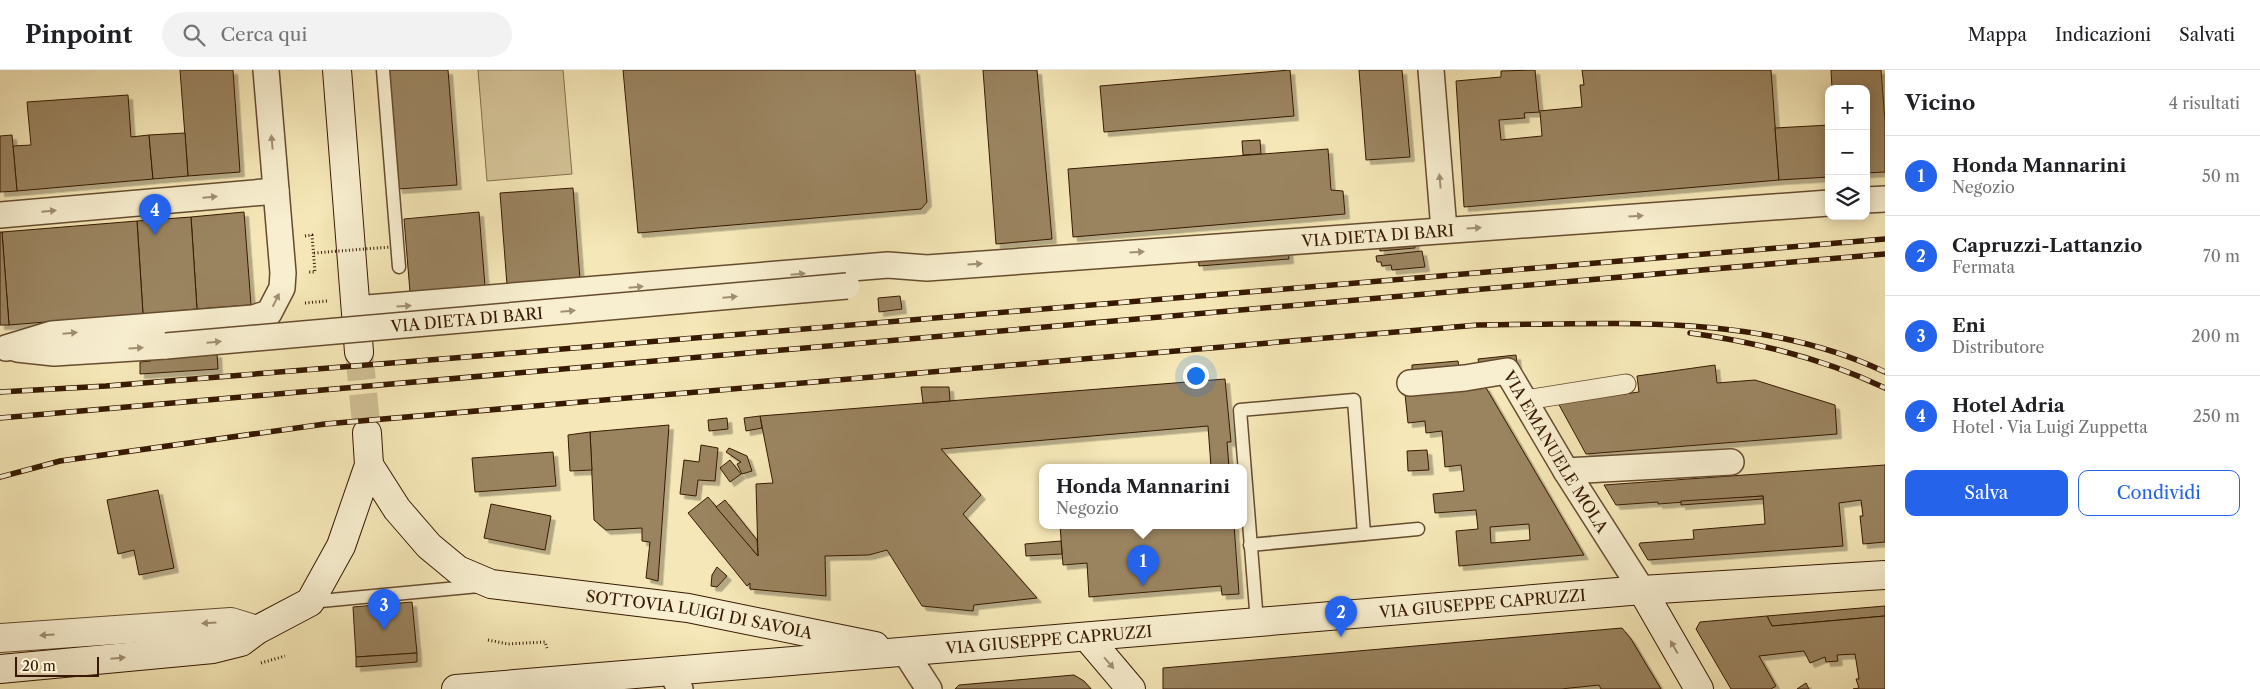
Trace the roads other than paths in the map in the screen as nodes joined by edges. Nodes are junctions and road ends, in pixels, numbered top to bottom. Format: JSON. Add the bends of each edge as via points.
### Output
{"nodes":[{"id":1,"x":266,"y":70,"type":"edge"},
{"id":2,"x":337,"y":70,"type":"edge"},
{"id":3,"x":383,"y":70,"type":"edge"},
{"id":4,"x":1431,"y":70,"type":"edge"},
{"id":5,"x":276,"y":191,"type":"junction"},
{"id":6,"x":1885,"y":199,"type":"edge"},
{"id":7,"x":1870,"y":200,"type":"edge"},
{"id":8,"x":1825,"y":203,"type":"edge"},
{"id":9,"x":0,"y":215,"type":"edge"},
{"id":10,"x":1444,"y":230,"type":"junction"},
{"id":11,"x":399,"y":267,"type":"dead end"},
{"id":12,"x":927,"y":268,"type":"junction"},
{"id":13,"x":355,"y":309,"type":"junction"},
{"id":14,"x":3,"y":348,"type":"edge"},
{"id":15,"x":359,"y":352,"type":"tunnel mouth"},
{"id":16,"x":1417,"y":380,"type":"dead end"},
{"id":17,"x":1626,"y":384,"type":"dead end"},
{"id":18,"x":1526,"y":400,"type":"junction"},
{"id":19,"x":367,"y":433,"type":"tunnel mouth"},
{"id":20,"x":1731,"y":462,"type":"dead end"},
{"id":21,"x":1244,"y":464,"type":"edge"},
{"id":22,"x":369,"y":465,"type":"junction"},
{"id":23,"x":1566,"y":471,"type":"junction"},
{"id":24,"x":1247,"y":504,"type":"edge"},
{"id":25,"x":1418,"y":529,"type":"dead end"},
{"id":26,"x":1364,"y":534,"type":"junction"},
{"id":27,"x":1250,"y":545,"type":"junction"},
{"id":28,"x":1885,"y":575,"type":"edge"},
{"id":29,"x":491,"y":584,"type":"junction"},
{"id":30,"x":1642,"y":590,"type":"junction"},
{"id":31,"x":310,"y":602,"type":"junction"},
{"id":32,"x":1257,"y":622,"type":"junction"},
{"id":33,"x":257,"y":630,"type":"junction"},
{"id":34,"x":1086,"y":637,"type":"junction"},
{"id":35,"x":0,"y":638,"type":"edge"},
{"id":36,"x":906,"y":652,"type":"junction"},
{"id":37,"x":0,"y":669,"type":"edge"},
{"id":38,"x":676,"y":680,"type":"edge"},
{"id":39,"x":464,"y":689,"type":"edge"},
{"id":40,"x":928,"y":689,"type":"edge"},
{"id":41,"x":1131,"y":689,"type":"edge"},
{"id":42,"x":1699,"y":689,"type":"edge"}],
"edges":[{"from":5,"to":1,"type":"street","one_way":true},
{"from":2,"to":13,"type":"main road"},
{"from":3,"to":11,"type":"lane"},
{"from":10,"to":4,"type":"street","one_way":true},
{"from":9,"to":5,"type":"street","one_way":true},
{"from":14,"to":5,"type":"street","name":"VIA DIETA DI BARI","one_way":true,"via":[[52,334],[253,318],[269,313],[282,288],[283,273]]},
{"from":6,"to":7,"type":"street"},
{"from":10,"to":8,"type":"street","name":"VIA DIETA DI BARI","one_way":true},
{"from":12,"to":10,"type":"street","name":"VIA DIETA DI BARI","one_way":true},
{"from":13,"to":12,"type":"street","name":"VIA DIETA DI BARI","one_way":true,"via":[[888,266]]},
{"from":14,"to":12,"type":"street","name":"VIA DIETA DI BARI","one_way":true,"bridge":true,"via":[[54,353],[166,346],[847,286],[902,279]]},
{"from":13,"to":15,"type":"main road"},
{"from":16,"to":18,"type":"street","name":"VIA EMANUELE MOLA","via":[[1466,378],[1507,371]]},
{"from":17,"to":18,"type":"street"},
{"from":18,"to":23,"type":"street","name":"VIA EMANUELE MOLA"},
{"from":19,"to":22,"type":"main road","name":"SOTTOVIA LUIGI DI SAVOIA"},
{"from":20,"to":23,"type":"street"},
{"from":21,"to":26,"type":"lane","via":[[1240,410],[1354,400]]},
{"from":22,"to":29,"type":"main road","name":"SOTTOVIA LUIGI DI SAVOIA","via":[[397,509],[429,546],[458,570]]},
{"from":22,"to":31,"type":"main road","name":"SOTTOVIA LUIGI DI SAVOIA","via":[[341,546]]},
{"from":23,"to":30,"type":"street","name":"VIA EMANUELE MOLA"},
{"from":24,"to":27,"type":"lane"},
{"from":25,"to":26,"type":"lane"},
{"from":26,"to":27,"type":"lane"},
{"from":27,"to":32,"type":"lane"},
{"from":28,"to":30,"type":"main road","name":"VIA GIUSEPPE CAPRUZZI"},
{"from":29,"to":31,"type":"lane","name":"SOTTOVIA LUIGI DI SAVOIA"},
{"from":29,"to":36,"type":"main road","name":"SOTTOVIA LUIGI DI SAVOIA","via":[[688,608]]},
{"from":30,"to":32,"type":"main road","name":"VIA GIUSEPPE CAPRUZZI"},
{"from":42,"to":30,"type":"main road","one_way":true},
{"from":31,"to":33,"type":"main road","name":"SOTTOVIA LUIGI DI SAVOIA"},
{"from":32,"to":34,"type":"main road","name":"VIA GIUSEPPE CAPRUZZI"},
{"from":33,"to":35,"type":"main road","one_way":true,"via":[[230,622]]},
{"from":37,"to":33,"type":"main road","name":"SOTTOVIA LUIGI DI SAVOIA","one_way":true,"via":[[213,648],[242,642]]},
{"from":34,"to":36,"type":"main road","name":"VIA GIUSEPPE CAPRUZZI"},
{"from":34,"to":41,"type":"main road","one_way":true},
{"from":36,"to":38,"type":"main road","name":"VIA GIUSEPPE CAPRUZZI"},
{"from":36,"to":40,"type":"street"},
{"from":38,"to":39,"type":"main road","name":"VIA GIUSEPPE CAPRUZZI"}]}
